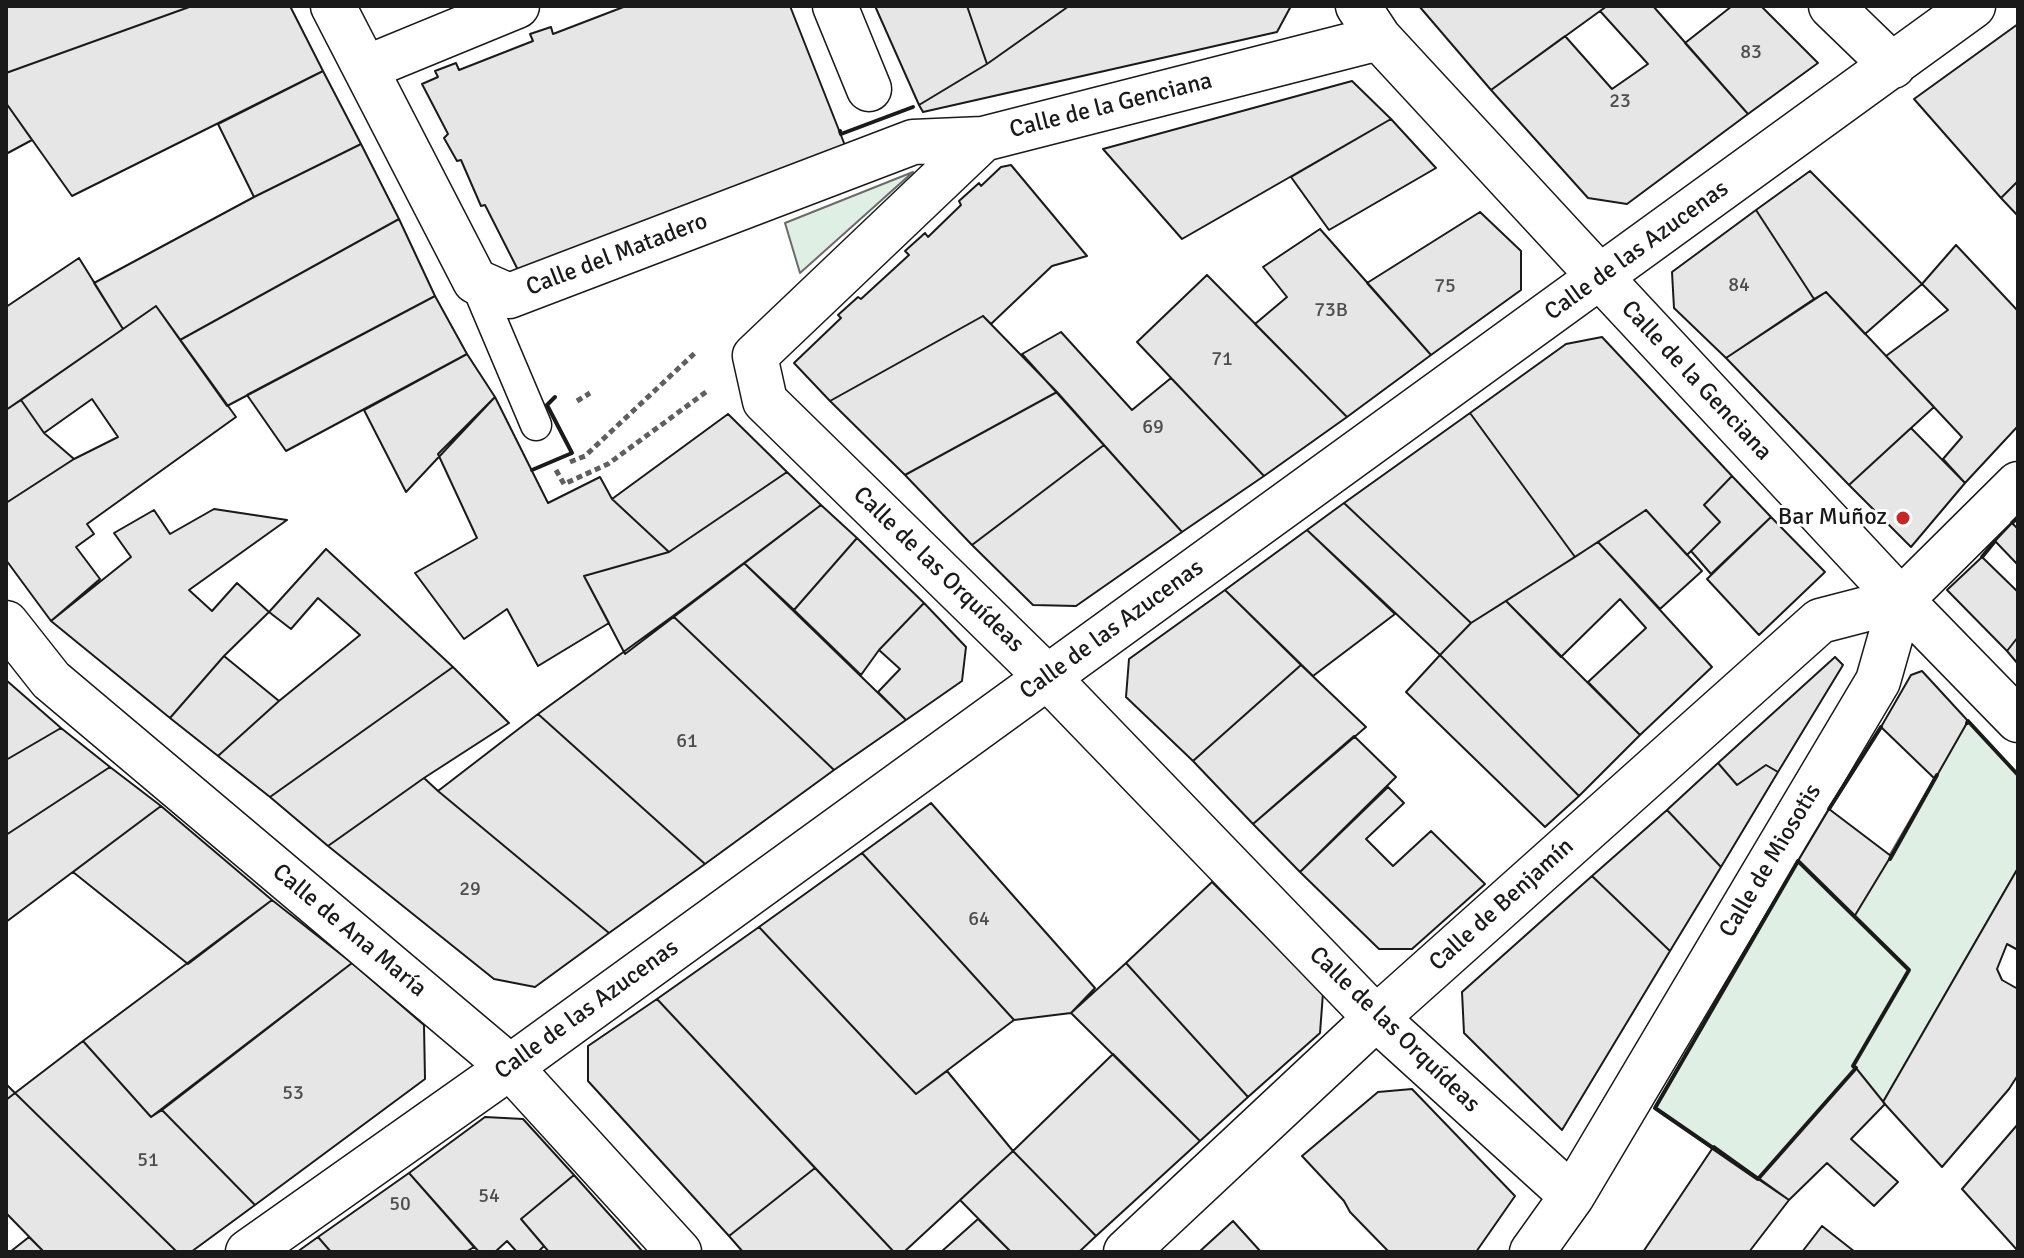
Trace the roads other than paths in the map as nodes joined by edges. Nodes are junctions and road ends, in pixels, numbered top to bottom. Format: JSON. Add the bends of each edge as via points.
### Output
{"nodes":[{"id":1,"x":333,"y":6,"type":"edge"},
{"id":2,"x":517,"y":6,"type":"edge"},
{"id":3,"x":835,"y":6,"type":"edge"},
{"id":4,"x":1831,"y":6,"type":"edge"},
{"id":5,"x":1973,"y":6,"type":"edge"},
{"id":6,"x":1368,"y":22,"type":"edge"},
{"id":7,"x":1893,"y":66,"type":"junction"},
{"id":8,"x":366,"y":68,"type":"junction"},
{"id":9,"x":869,"y":89,"type":"dead end"},
{"id":10,"x":983,"y":139,"type":"junction"},
{"id":11,"x":913,"y":142,"type":"joint"},
{"id":12,"x":1600,"y":277,"type":"junction"},
{"id":13,"x":475,"y":281,"type":"junction"},
{"id":14,"x":536,"y":425,"type":"dead end"},
{"id":15,"x":2018,"y":484,"type":"edge"},
{"id":16,"x":1901,"y":600,"type":"junction"},
{"id":17,"x":6,"y":623,"type":"edge"},
{"id":18,"x":1047,"y":677,"type":"junction"},
{"id":19,"x":2018,"y":720,"type":"edge"},
{"id":20,"x":1376,"y":1018,"type":"junction"},
{"id":21,"x":510,"y":1067,"type":"junction"},
{"id":22,"x":1572,"y":1196,"type":"junction"},
{"id":23,"x":248,"y":1252,"type":"edge"},
{"id":24,"x":679,"y":1252,"type":"edge"},
{"id":25,"x":1126,"y":1252,"type":"edge"},
{"id":26,"x":1532,"y":1252,"type":"edge"}],
"edges":[{"from":1,"to":8,"type":"street"},
{"from":2,"to":8,"type":"street"},
{"from":3,"to":9,"type":"street"},
{"from":4,"to":7,"type":"street"},
{"from":5,"to":7,"type":"street","name":"Calle de las Azucenas"},
{"from":6,"to":10,"type":"street","name":"Calle de la Genciana"},
{"from":6,"to":12,"type":"street","name":"Calle de la Genciana"},
{"from":7,"to":12,"type":"street","name":"Calle de las Azucenas"},
{"from":8,"to":13,"type":"street"},
{"from":10,"to":11,"type":"street","name":"Calle de la Genciana"},
{"from":10,"to":18,"type":"street","name":"Calle de las Orquídeas","via":[[755,356],[765,401]]},
{"from":11,"to":13,"type":"street","name":"Calle del Matadero","via":[[509,296]]},
{"from":12,"to":16,"type":"street","name":"Calle de la Genciana"},
{"from":12,"to":18,"type":"street","name":"Calle de las Azucenas"},
{"from":13,"to":14,"type":"lane"},
{"from":15,"to":16,"type":"street","name":"Calle de Miosotis"},
{"from":16,"to":19,"type":"street","name":"Calle de la Genciana"},
{"from":16,"to":20,"type":"street","name":"Calle de Benjamín","via":[[1820,621]]},
{"from":16,"to":22,"type":"street","name":"Calle de Miosotis","via":[[1878,681]]},
{"from":17,"to":21,"type":"street","name":"Calle de Ana María","via":[[51,680]]},
{"from":18,"to":20,"type":"street","name":"Calle de las Orquídeas"},
{"from":18,"to":21,"type":"street","name":"Calle de las Azucenas"},
{"from":20,"to":22,"type":"street","name":"Calle de las Orquídeas"},
{"from":20,"to":25,"type":"street","name":"Calle de Benjamín"},
{"from":21,"to":23,"type":"street","name":"Calle de las Azucenas"},
{"from":21,"to":24,"type":"street","name":"Calle de Ana María"},
{"from":22,"to":26,"type":"street","name":"Calle de Miosotis"}]}
